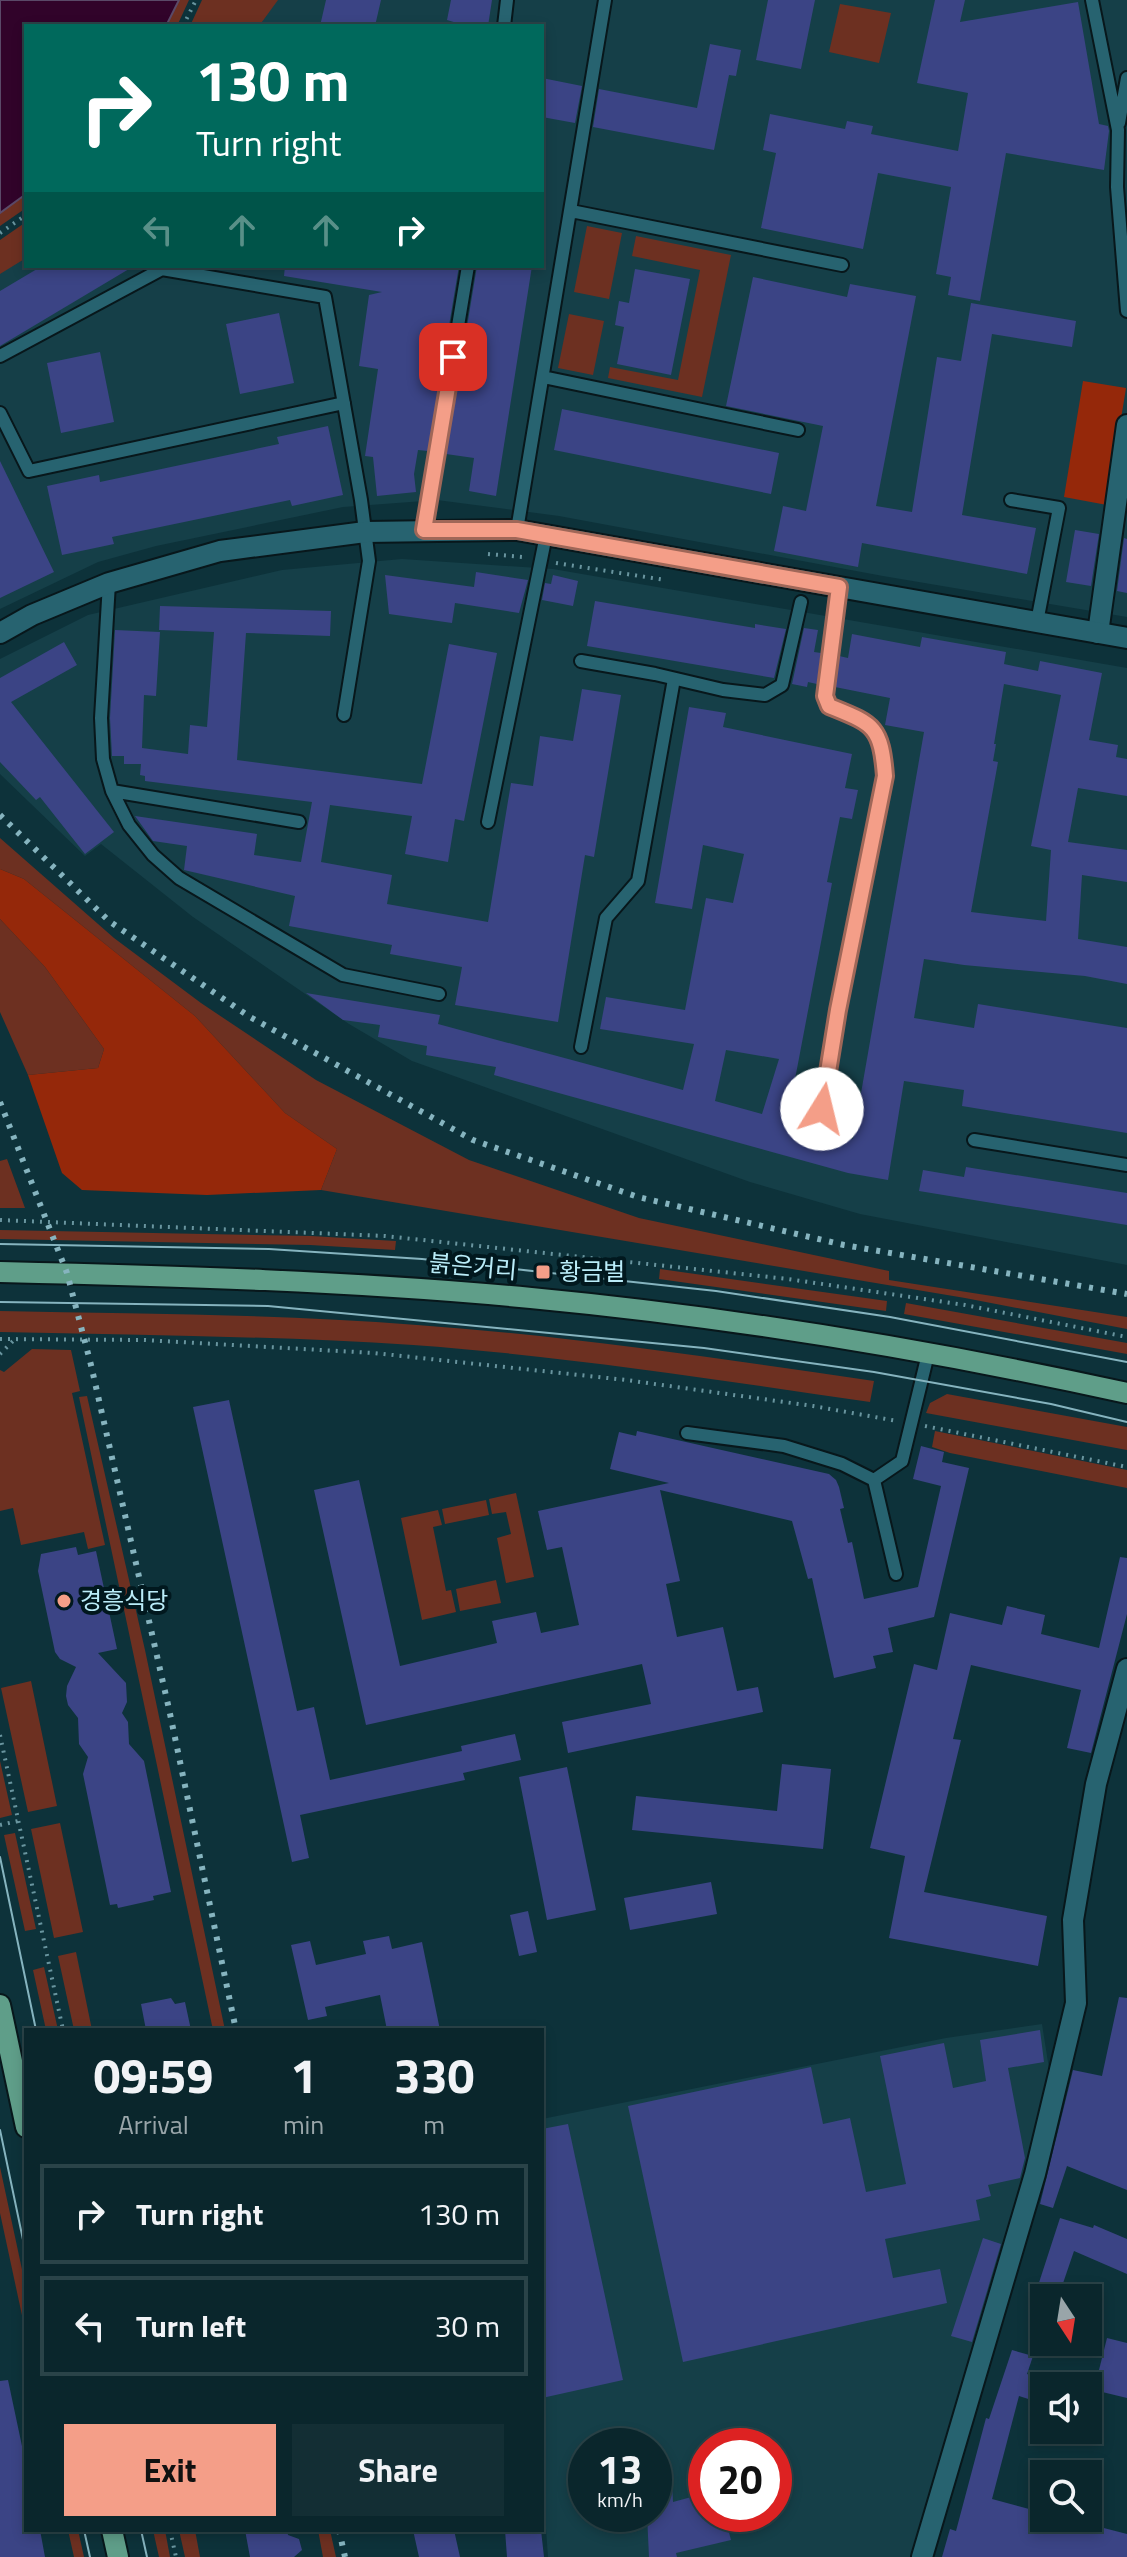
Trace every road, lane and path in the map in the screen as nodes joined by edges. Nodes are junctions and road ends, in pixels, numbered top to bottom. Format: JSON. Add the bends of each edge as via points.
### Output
{"nodes":[{"id":1,"x":196,"y":0,"type":"edge"},
{"id":2,"x":507,"y":0,"type":"edge"},
{"id":3,"x":605,"y":0,"type":"edge"},
{"id":4,"x":1092,"y":0,"type":"edge"},
{"id":5,"x":184,"y":24,"type":"edge"},
{"id":6,"x":504,"y":24,"type":"edge"},
{"id":7,"x":1127,"y":78,"type":"edge"},
{"id":8,"x":1118,"y":130,"type":"junction"},
{"id":9,"x":571,"y":211,"type":"junction"},
{"id":10,"x":24,"y":216,"type":"edge"},
{"id":11,"x":0,"y":233,"type":"edge"},
{"id":12,"x":842,"y":265,"type":"dead end"},
{"id":13,"x":468,"y":268,"type":"edge"},
{"id":14,"x":1127,"y":311,"type":"edge"},
{"id":15,"x":0,"y":356,"type":"edge"},
{"id":16,"x":543,"y":377,"type":"junction"},
{"id":17,"x":344,"y":403,"type":"junction"},
{"id":18,"x":0,"y":413,"type":"edge"},
{"id":19,"x":1127,"y":425,"type":"edge"},
{"id":20,"x":798,"y":430,"type":"dead end"},
{"id":21,"x":1011,"y":500,"type":"dead end"},
{"id":22,"x":424,"y":530,"type":"junction"},
{"id":23,"x":517,"y":530,"type":"junction"},
{"id":24,"x":365,"y":532,"type":"junction"},
{"id":25,"x":546,"y":535,"type":"junction"},
{"id":26,"x":478,"y":553,"type":"dead end"},
{"id":27,"x":524,"y":557,"type":"dead end"},
{"id":28,"x":554,"y":562,"type":"dead end"},
{"id":29,"x":675,"y":582,"type":"dead end"},
{"id":30,"x":109,"y":583,"type":"junction"},
{"id":31,"x":839,"y":587,"type":"junction"},
{"id":32,"x":801,"y":602,"type":"dead end"},
{"id":33,"x":1037,"y":622,"type":"junction"},
{"id":34,"x":0,"y":633,"type":"edge"},
{"id":35,"x":1098,"y":633,"type":"junction"},
{"id":36,"x":1127,"y":638,"type":"edge"},
{"id":37,"x":581,"y":661,"type":"dead end"},
{"id":38,"x":674,"y":679,"type":"junction"},
{"id":39,"x":344,"y":715,"type":"dead end"},
{"id":40,"x":112,"y":791,"type":"junction"},
{"id":41,"x":299,"y":822,"type":"dead end"},
{"id":42,"x":488,"y":822,"type":"dead end"},
{"id":43,"x":439,"y":994,"type":"dead end"},
{"id":44,"x":581,"y":1047,"type":"dead end"},
{"id":45,"x":822,"y":1109,"type":"dead end"},
{"id":46,"x":974,"y":1140,"type":"dead end"},
{"id":47,"x":1127,"y":1165,"type":"edge"},
{"id":48,"x":0,"y":1220,"type":"edge"},
{"id":49,"x":0,"y":1272,"type":"edge"},
{"id":50,"x":17,"y":1337,"type":"junction"},
{"id":51,"x":1127,"y":1337,"type":"edge"},
{"id":52,"x":0,"y":1339,"type":"edge"},
{"id":53,"x":0,"y":1354,"type":"edge"},
{"id":54,"x":928,"y":1354,"type":"junction"},
{"id":55,"x":1127,"y":1393,"type":"edge"},
{"id":56,"x":913,"y":1424,"type":"junction"},
{"id":57,"x":687,"y":1433,"type":"dead end"},
{"id":58,"x":1127,"y":1467,"type":"edge"},
{"id":59,"x":874,"y":1480,"type":"junction"},
{"id":60,"x":896,"y":1574,"type":"dead end"},
{"id":61,"x":1127,"y":1669,"type":"edge"},
{"id":62,"x":0,"y":1735,"type":"edge"},
{"id":63,"x":18,"y":1821,"type":"junction"},
{"id":64,"x":0,"y":1825,"type":"edge"},
{"id":65,"x":0,"y":2005,"type":"edge"},
{"id":66,"x":63,"y":2028,"type":"edge"},
{"id":67,"x":24,"y":2118,"type":"edge"},
{"id":68,"x":112,"y":2532,"type":"edge"},
{"id":69,"x":170,"y":2532,"type":"edge"},
{"id":70,"x":118,"y":2557,"type":"edge"},
{"id":71,"x":176,"y":2557,"type":"edge"},
{"id":72,"x":922,"y":2557,"type":"edge"}],
"edges":[{"from":1,"to":5,"type":"path"},
{"from":2,"to":6,"type":"lane"},
{"from":3,"to":9,"type":"lane"},
{"from":4,"to":8,"type":"lane"},
{"from":7,"to":8,"type":"lane"},
{"from":8,"to":14,"type":"lane"},
{"from":9,"to":12,"type":"lane"},
{"from":9,"to":16,"type":"lane"},
{"from":10,"to":11,"type":"path"},
{"from":13,"to":22,"type":"lane"},
{"from":15,"to":17,"type":"lane","via":[[162,269],[325,297]]},
{"from":16,"to":20,"type":"lane"},
{"from":16,"to":23,"type":"lane"},
{"from":17,"to":18,"type":"lane","via":[[29,471]]},
{"from":17,"to":24,"type":"lane"},
{"from":19,"to":35,"type":"street"},
{"from":21,"to":33,"type":"lane","via":[[1059,508]]},
{"from":22,"to":23,"type":"street"},
{"from":22,"to":24,"type":"street"},
{"from":23,"to":25,"type":"street"},
{"from":24,"to":30,"type":"street","via":[[220,551]]},
{"from":24,"to":39,"type":"lane","via":[[369,561]]},
{"from":25,"to":31,"type":"street"},
{"from":25,"to":42,"type":"lane"},
{"from":26,"to":27,"type":"path"},
{"from":28,"to":29,"type":"path"},
{"from":30,"to":34,"type":"street"},
{"from":30,"to":40,"type":"lane","via":[[101,718],[103,759]]},
{"from":31,"to":33,"type":"street"},
{"from":31,"to":45,"type":"lane","via":[[825,696],[829,706],[868,722],[883,748],[885,776]]},
{"from":32,"to":38,"type":"lane","via":[[782,685],[765,695]]},
{"from":33,"to":35,"type":"street"},
{"from":35,"to":36,"type":"street"},
{"from":37,"to":38,"type":"lane"},
{"from":38,"to":44,"type":"lane","via":[[638,881],[606,918]]},
{"from":40,"to":41,"type":"lane"},
{"from":40,"to":43,"type":"lane","via":[[129,825],[179,878],[343,975]]},
{"from":46,"to":47,"type":"lane"},
{"from":48,"to":51,"type":"path","via":[[385,1236],[788,1279],[965,1305]]},
{"from":49,"to":54,"type":"main road","name":"붉은거리","via":[[272,1280],[533,1298]]},
{"from":50,"to":52,"type":"path"},
{"from":50,"to":53,"type":"path"},
{"from":50,"to":56,"type":"path","via":[[374,1353],[626,1380]]},
{"from":54,"to":55,"type":"main road","name":"붉은거리"},
{"from":54,"to":56,"type":"lane"},
{"from":56,"to":58,"type":"path"},
{"from":56,"to":59,"type":"lane","via":[[902,1461]]},
{"from":57,"to":59,"type":"lane","via":[[784,1446]]},
{"from":59,"to":60,"type":"lane"},
{"from":61,"to":72,"type":"street","via":[[1096,1784],[1073,1920],[1076,2003],[1035,2174]]},
{"from":62,"to":63,"type":"path"},
{"from":63,"to":64,"type":"path"},
{"from":63,"to":66,"type":"path"},
{"from":65,"to":67,"type":"main road"},
{"from":68,"to":70,"type":"main road"},
{"from":69,"to":71,"type":"path"}]}
